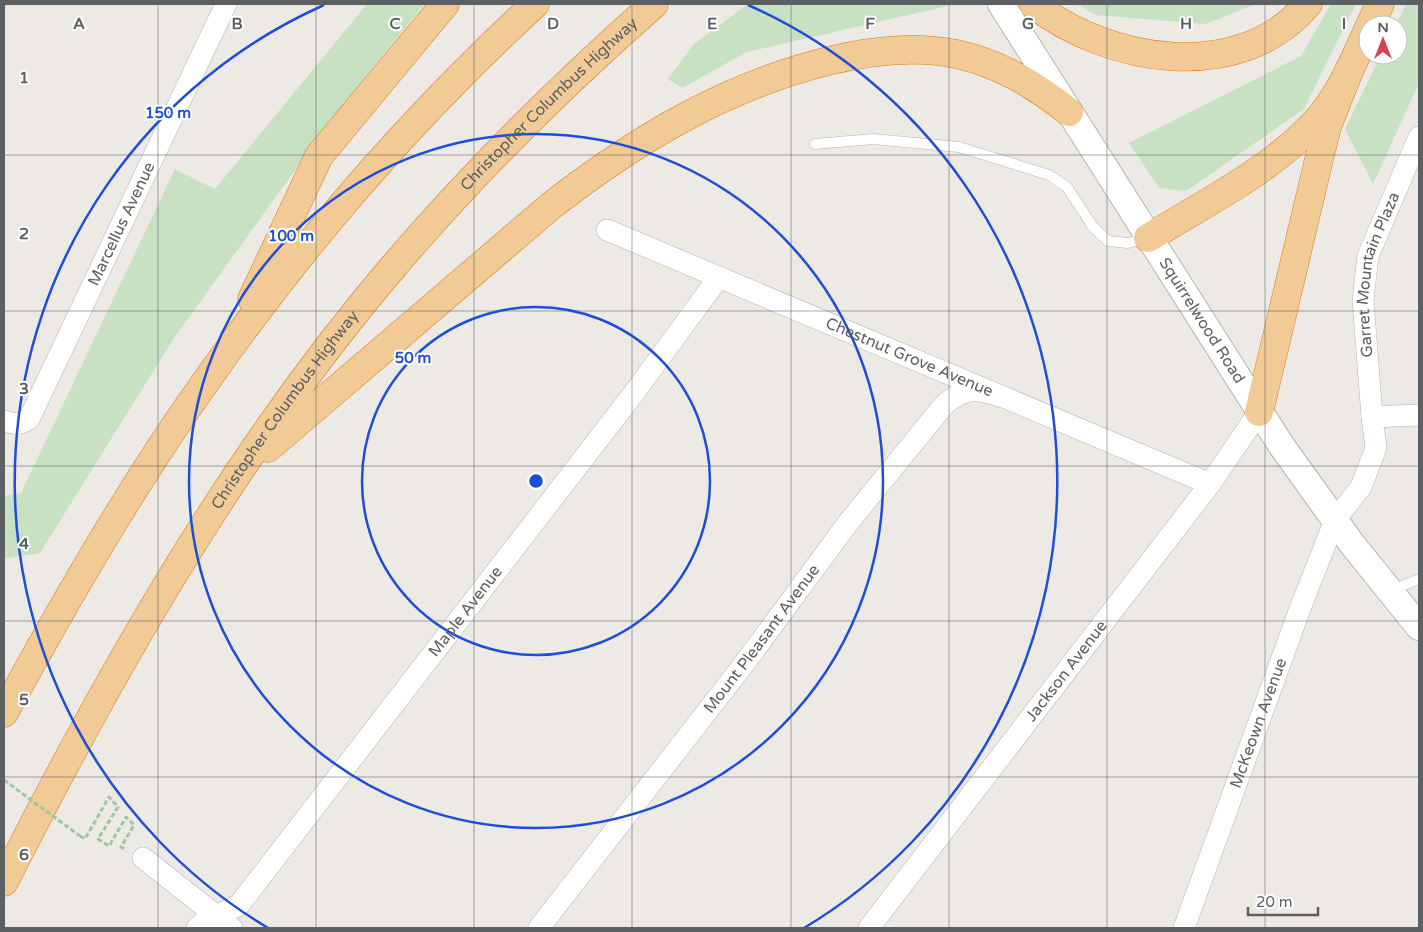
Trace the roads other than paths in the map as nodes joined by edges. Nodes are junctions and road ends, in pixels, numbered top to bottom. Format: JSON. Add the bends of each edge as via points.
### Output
{"nodes":[{"id":1,"x":226,"y":4,"type":"edge"},
{"id":2,"x":446,"y":4,"type":"edge"},
{"id":3,"x":535,"y":4,"type":"edge"},
{"id":4,"x":654,"y":4,"type":"edge"},
{"id":5,"x":1001,"y":4,"type":"edge"},
{"id":6,"x":1033,"y":4,"type":"edge"},
{"id":7,"x":1308,"y":4,"type":"edge"},
{"id":8,"x":1358,"y":52,"type":"edge"},
{"id":9,"x":1349,"y":71,"type":"junction"},
{"id":10,"x":1069,"y":112,"type":"junction"},
{"id":11,"x":1419,"y":137,"type":"edge"},
{"id":12,"x":815,"y":144,"type":"dead end"},
{"id":13,"x":1412,"y":166,"type":"edge"},
{"id":14,"x":607,"y":230,"type":"dead end"},
{"id":15,"x":1148,"y":238,"type":"junction"},
{"id":16,"x":719,"y":277,"type":"junction"},
{"id":17,"x":228,"y":350,"type":"junction"},
{"id":18,"x":1007,"y":398,"type":"junction"},
{"id":19,"x":1259,"y":412,"type":"junction"},
{"id":20,"x":1419,"y":415,"type":"edge"},
{"id":21,"x":1372,"y":417,"type":"junction"},
{"id":22,"x":4,"y":421,"type":"edge"},
{"id":23,"x":240,"y":472,"type":"junction"},
{"id":24,"x":1210,"y":484,"type":"junction"},
{"id":25,"x":1335,"y":520,"type":"junction"},
{"id":26,"x":1419,"y":579,"type":"edge"},
{"id":27,"x":1389,"y":592,"type":"junction"},
{"id":28,"x":1419,"y":627,"type":"edge"},
{"id":29,"x":4,"y":712,"type":"edge"},
{"id":30,"x":137,"y":855,"type":"road end"},
{"id":31,"x":4,"y":882,"type":"edge"},
{"id":32,"x":225,"y":922,"type":"edge"},
{"id":33,"x":197,"y":928,"type":"edge"},
{"id":34,"x":539,"y":928,"type":"edge"},
{"id":35,"x":869,"y":928,"type":"edge"},
{"id":36,"x":1184,"y":928,"type":"edge"}],
"edges":[{"from":1,"to":22,"type":"street","name":"Marcellus Avenue","via":[[29,419],[15,424]]},
{"from":2,"to":17,"type":"highway","via":[[320,156]]},
{"from":3,"to":17,"type":"highway","via":[[415,122],[305,250]]},
{"from":4,"to":23,"type":"highway","name":"Christopher Columbus Highway","via":[[506,142],[392,268],[338,335]]},
{"from":5,"to":10,"type":"street","name":"Squirrelwood Road"},
{"from":6,"to":7,"type":"highway","via":[[1066,26],[1096,40],[1136,51],[1191,56],[1252,46],[1278,32]]},
{"from":8,"to":9,"type":"highway"},
{"from":9,"to":15,"type":"highway","via":[[1321,116],[1300,138],[1249,175]]},
{"from":9,"to":19,"type":"highway","via":[[1320,155]]},
{"from":10,"to":15,"type":"street","name":"Squirrelwood Road"},
{"from":10,"to":23,"type":"highway","via":[[1043,91],[1013,74],[955,54],[928,50],[869,52],[757,82],[711,102],[630,148],[552,205]]},
{"from":11,"to":13,"type":"street","name":"Garret Mountain Plaza"},
{"from":12,"to":15,"type":"lane","via":[[873,139],[959,147],[1049,175],[1067,187],[1093,227],[1108,241],[1128,243]]},
{"from":13,"to":21,"type":"street","name":"Garret Mountain Plaza","via":[[1368,256],[1363,300]]},
{"from":14,"to":16,"type":"street","name":"Chestnut Grove Avenue"},
{"from":15,"to":19,"type":"street","name":"Squirrelwood Road"},
{"from":16,"to":18,"type":"street","name":"Chestnut Grove Avenue"},
{"from":16,"to":32,"type":"street","name":"Maple Avenue","via":[[628,400]]},
{"from":17,"to":29,"type":"highway","via":[[127,502]]},
{"from":18,"to":24,"type":"street","name":"Chestnut Grove Avenue"},
{"from":18,"to":34,"type":"street","name":"Mount Pleasant Avenue","via":[[970,390],[956,393],[944,404],[848,522],[742,668]]},
{"from":19,"to":24,"type":"street","name":"Jackson Avenue"},
{"from":19,"to":25,"type":"street","name":"Squirrelwood Road"},
{"from":20,"to":21,"type":"street"},
{"from":21,"to":25,"type":"street","name":"Garret Mountain Plaza","via":[[1376,448],[1360,487]]},
{"from":23,"to":31,"type":"highway","name":"Christopher Columbus Highway","via":[[144,625]]},
{"from":24,"to":35,"type":"street","name":"Jackson Avenue"},
{"from":25,"to":27,"type":"street","name":"Squirrelwood Road"},
{"from":25,"to":36,"type":"street","name":"McKeown Avenue"},
{"from":26,"to":27,"type":"lane"},
{"from":27,"to":28,"type":"street","name":"Squirrelwood Road"},
{"from":30,"to":32,"type":"street"},
{"from":32,"to":33,"type":"street","name":"Maple Avenue","via":[[205,921]]}]}
